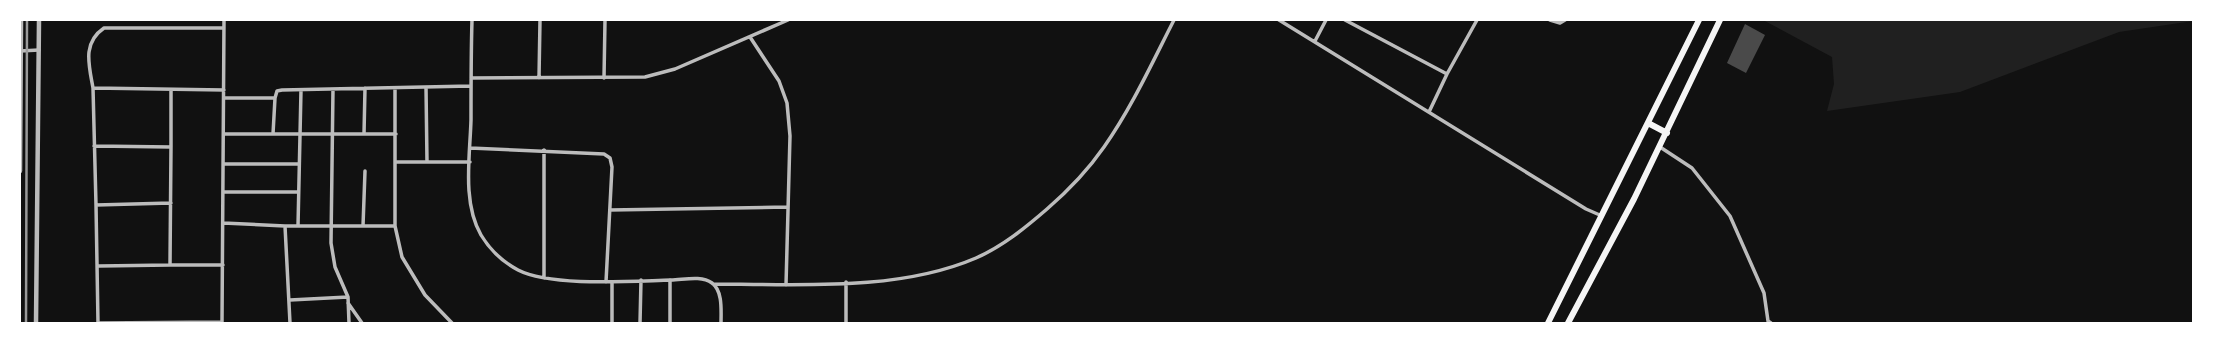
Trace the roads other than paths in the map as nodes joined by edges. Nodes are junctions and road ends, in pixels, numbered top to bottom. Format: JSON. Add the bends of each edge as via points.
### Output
{"nodes":[{"id":1,"x":21,"y":20,"type":"edge"},
{"id":2,"x":39,"y":20,"type":"edge"},
{"id":3,"x":224,"y":20,"type":"edge"},
{"id":4,"x":472,"y":20,"type":"edge"},
{"id":5,"x":540,"y":20,"type":"edge"},
{"id":6,"x":605,"y":20,"type":"edge"},
{"id":7,"x":788,"y":20,"type":"edge"},
{"id":8,"x":1174,"y":20,"type":"edge"},
{"id":9,"x":1279,"y":20,"type":"edge"},
{"id":10,"x":1326,"y":20,"type":"edge"},
{"id":11,"x":1345,"y":20,"type":"edge"},
{"id":12,"x":1477,"y":20,"type":"edge"},
{"id":13,"x":1550,"y":20,"type":"edge"},
{"id":14,"x":1565,"y":20,"type":"edge"},
{"id":15,"x":1699,"y":20,"type":"edge"},
{"id":16,"x":1720,"y":20,"type":"edge"},
{"id":17,"x":224,"y":28,"type":"junction"},
{"id":18,"x":750,"y":37,"type":"junction"},
{"id":19,"x":1315,"y":42,"type":"junction"},
{"id":20,"x":39,"y":50,"type":"junction"},
{"id":21,"x":21,"y":51,"type":"edge"},
{"id":22,"x":1447,"y":74,"type":"junction"},
{"id":23,"x":471,"y":78,"type":"junction"},
{"id":24,"x":539,"y":78,"type":"junction"},
{"id":25,"x":604,"y":78,"type":"junction"},
{"id":26,"x":471,"y":86,"type":"junction"},
{"id":27,"x":426,"y":87,"type":"junction"},
{"id":28,"x":92,"y":88,"type":"junction"},
{"id":29,"x":365,"y":88,"type":"junction"},
{"id":30,"x":395,"y":88,"type":"junction"},
{"id":31,"x":333,"y":89,"type":"junction"},
{"id":32,"x":171,"y":90,"type":"junction"},
{"id":33,"x":224,"y":90,"type":"junction"},
{"id":34,"x":301,"y":90,"type":"junction"},
{"id":35,"x":224,"y":98,"type":"junction"},
{"id":36,"x":275,"y":98,"type":"junction"},
{"id":37,"x":1429,"y":112,"type":"junction"},
{"id":38,"x":1648,"y":123,"type":"junction"},
{"id":39,"x":1667,"y":133,"type":"junction"},
{"id":40,"x":224,"y":134,"type":"junction"},
{"id":41,"x":273,"y":134,"type":"junction"},
{"id":42,"x":301,"y":134,"type":"junction"},
{"id":43,"x":332,"y":134,"type":"junction"},
{"id":44,"x":364,"y":134,"type":"junction"},
{"id":45,"x":396,"y":134,"type":"junction"},
{"id":46,"x":94,"y":146,"type":"junction"},
{"id":47,"x":171,"y":147,"type":"junction"},
{"id":48,"x":1660,"y":147,"type":"junction"},
{"id":49,"x":470,"y":148,"type":"junction"},
{"id":50,"x":544,"y":150,"type":"junction"},
{"id":51,"x":396,"y":162,"type":"junction"},
{"id":52,"x":427,"y":162,"type":"junction"},
{"id":53,"x":470,"y":162,"type":"junction"},
{"id":54,"x":223,"y":164,"type":"junction"},
{"id":55,"x":299,"y":164,"type":"junction"},
{"id":56,"x":20,"y":171,"type":"edge"},
{"id":57,"x":365,"y":171,"type":"dead end"},
{"id":58,"x":223,"y":192,"type":"junction"},
{"id":59,"x":298,"y":192,"type":"junction"},
{"id":60,"x":171,"y":203,"type":"junction"},
{"id":61,"x":96,"y":205,"type":"junction"},
{"id":62,"x":787,"y":207,"type":"junction"},
{"id":63,"x":610,"y":210,"type":"junction"},
{"id":64,"x":1602,"y":216,"type":"junction"},
{"id":65,"x":223,"y":223,"type":"junction"},
{"id":66,"x":285,"y":226,"type":"junction"},
{"id":67,"x":298,"y":226,"type":"junction"},
{"id":68,"x":331,"y":226,"type":"junction"},
{"id":69,"x":363,"y":226,"type":"junction"},
{"id":70,"x":395,"y":226,"type":"junction"},
{"id":71,"x":170,"y":265,"type":"junction"},
{"id":72,"x":98,"y":266,"type":"junction"},
{"id":73,"x":223,"y":266,"type":"junction"},
{"id":74,"x":544,"y":278,"type":"junction"},
{"id":75,"x":641,"y":280,"type":"junction"},
{"id":76,"x":670,"y":280,"type":"junction"},
{"id":77,"x":606,"y":282,"type":"junction"},
{"id":78,"x":612,"y":282,"type":"junction"},
{"id":79,"x":846,"y":282,"type":"junction"},
{"id":80,"x":713,"y":284,"type":"junction"},
{"id":81,"x":786,"y":285,"type":"junction"},
{"id":82,"x":348,"y":297,"type":"junction"},
{"id":83,"x":290,"y":300,"type":"junction"},
{"id":84,"x":348,"y":303,"type":"junction"},
{"id":85,"x":1769,"y":322,"type":"edge"},
{"id":86,"x":36,"y":323,"type":"edge"},
{"id":87,"x":98,"y":323,"type":"edge"},
{"id":88,"x":222,"y":323,"type":"edge"},
{"id":89,"x":290,"y":323,"type":"edge"},
{"id":90,"x":349,"y":323,"type":"edge"},
{"id":91,"x":362,"y":323,"type":"edge"},
{"id":92,"x":452,"y":323,"type":"edge"},
{"id":93,"x":612,"y":323,"type":"edge"},
{"id":94,"x":640,"y":323,"type":"edge"},
{"id":95,"x":670,"y":323,"type":"edge"},
{"id":96,"x":721,"y":323,"type":"edge"},
{"id":97,"x":846,"y":323,"type":"edge"},
{"id":98,"x":1548,"y":323,"type":"edge"},
{"id":99,"x":1568,"y":323,"type":"edge"}],
"edges":[{"from":1,"to":21,"type":"street"},
{"from":2,"to":20,"type":"street"},
{"from":3,"to":17,"type":"street"},
{"from":4,"to":23,"type":"street"},
{"from":5,"to":24,"type":"street"},
{"from":6,"to":25,"type":"street"},
{"from":7,"to":18,"type":"street"},
{"from":8,"to":79,"type":"street","via":[[1124,116],[1104,147],[1076,182],[1023,230],[999,246],[945,269],[887,279]]},
{"from":9,"to":19,"type":"street"},
{"from":10,"to":19,"type":"street"},
{"from":11,"to":22,"type":"street"},
{"from":12,"to":22,"type":"street"},
{"from":13,"to":14,"type":"street","via":[[1560,23]]},
{"from":15,"to":38,"type":"highway"},
{"from":16,"to":39,"type":"highway"},
{"from":17,"to":28,"type":"street","via":[[104,28],[90,40],[89,68]]},
{"from":17,"to":33,"type":"street"},
{"from":18,"to":25,"type":"street","via":[[675,69],[644,77]]},
{"from":18,"to":62,"type":"street","via":[[780,81],[787,104],[790,136]]},
{"from":19,"to":37,"type":"street"},
{"from":20,"to":21,"type":"street"},
{"from":20,"to":86,"type":"street"},
{"from":21,"to":56,"type":"street"},
{"from":22,"to":37,"type":"street"},
{"from":23,"to":24,"type":"street"},
{"from":23,"to":26,"type":"street"},
{"from":24,"to":25,"type":"street"},
{"from":26,"to":27,"type":"street"},
{"from":26,"to":49,"type":"street"},
{"from":27,"to":30,"type":"street"},
{"from":27,"to":52,"type":"street"},
{"from":28,"to":32,"type":"street"},
{"from":28,"to":46,"type":"street"},
{"from":29,"to":30,"type":"street"},
{"from":29,"to":31,"type":"street"},
{"from":29,"to":44,"type":"street"},
{"from":30,"to":45,"type":"street"},
{"from":31,"to":34,"type":"street"},
{"from":31,"to":43,"type":"street"},
{"from":32,"to":33,"type":"street"},
{"from":32,"to":47,"type":"street"},
{"from":33,"to":35,"type":"street"},
{"from":34,"to":36,"type":"street","via":[[277,91]]},
{"from":34,"to":42,"type":"street"},
{"from":35,"to":36,"type":"street"},
{"from":35,"to":40,"type":"street"},
{"from":36,"to":41,"type":"street"},
{"from":37,"to":64,"type":"street","via":[[1586,209]]},
{"from":38,"to":39,"type":"highway"},
{"from":38,"to":64,"type":"highway"},
{"from":39,"to":48,"type":"highway"},
{"from":40,"to":41,"type":"street"},
{"from":40,"to":54,"type":"street"},
{"from":41,"to":42,"type":"street"},
{"from":42,"to":43,"type":"street"},
{"from":42,"to":55,"type":"street"},
{"from":43,"to":44,"type":"street"},
{"from":43,"to":68,"type":"street"},
{"from":44,"to":45,"type":"street"},
{"from":45,"to":51,"type":"street"},
{"from":46,"to":47,"type":"street"},
{"from":46,"to":61,"type":"street"},
{"from":47,"to":60,"type":"street"},
{"from":48,"to":85,"type":"street","via":[[1692,168],[1730,216],[1764,293]]},
{"from":48,"to":99,"type":"highway"},
{"from":49,"to":50,"type":"street"},
{"from":49,"to":53,"type":"street"},
{"from":50,"to":63,"type":"street","via":[[607,155],[612,167]]},
{"from":50,"to":74,"type":"street"},
{"from":51,"to":52,"type":"street"},
{"from":51,"to":70,"type":"street"},
{"from":52,"to":53,"type":"street"},
{"from":53,"to":74,"type":"street","via":[[470,201],[481,235],[503,261],[519,271]]},
{"from":54,"to":55,"type":"street"},
{"from":54,"to":58,"type":"street"},
{"from":55,"to":59,"type":"street"},
{"from":57,"to":69,"type":"street"},
{"from":58,"to":59,"type":"street"},
{"from":58,"to":65,"type":"street"},
{"from":59,"to":67,"type":"street"},
{"from":60,"to":61,"type":"street"},
{"from":60,"to":71,"type":"street"},
{"from":61,"to":72,"type":"street"},
{"from":62,"to":63,"type":"street"},
{"from":62,"to":81,"type":"street"},
{"from":63,"to":77,"type":"street"},
{"from":64,"to":98,"type":"highway"},
{"from":65,"to":66,"type":"street"},
{"from":65,"to":73,"type":"street"},
{"from":66,"to":67,"type":"street"},
{"from":66,"to":83,"type":"street"},
{"from":67,"to":68,"type":"street"},
{"from":68,"to":69,"type":"street"},
{"from":68,"to":82,"type":"street","via":[[331,243],[336,267]]},
{"from":69,"to":70,"type":"street"},
{"from":70,"to":92,"type":"street","via":[[407,268],[424,294]]},
{"from":71,"to":72,"type":"street"},
{"from":71,"to":73,"type":"street"},
{"from":72,"to":87,"type":"street"},
{"from":73,"to":88,"type":"street"},
{"from":74,"to":77,"type":"street"},
{"from":75,"to":76,"type":"street"},
{"from":75,"to":78,"type":"street"},
{"from":75,"to":94,"type":"street"},
{"from":76,"to":80,"type":"street","via":[[700,279]]},
{"from":76,"to":95,"type":"street"},
{"from":77,"to":78,"type":"street"},
{"from":78,"to":93,"type":"street"},
{"from":79,"to":81,"type":"street"},
{"from":79,"to":97,"type":"street"},
{"from":80,"to":81,"type":"street"},
{"from":80,"to":96,"type":"street","via":[[718,290]]},
{"from":82,"to":83,"type":"street"},
{"from":82,"to":84,"type":"street"},
{"from":83,"to":89,"type":"street"},
{"from":84,"to":90,"type":"street"},
{"from":84,"to":91,"type":"street"},
{"from":87,"to":88,"type":"street"}]}
